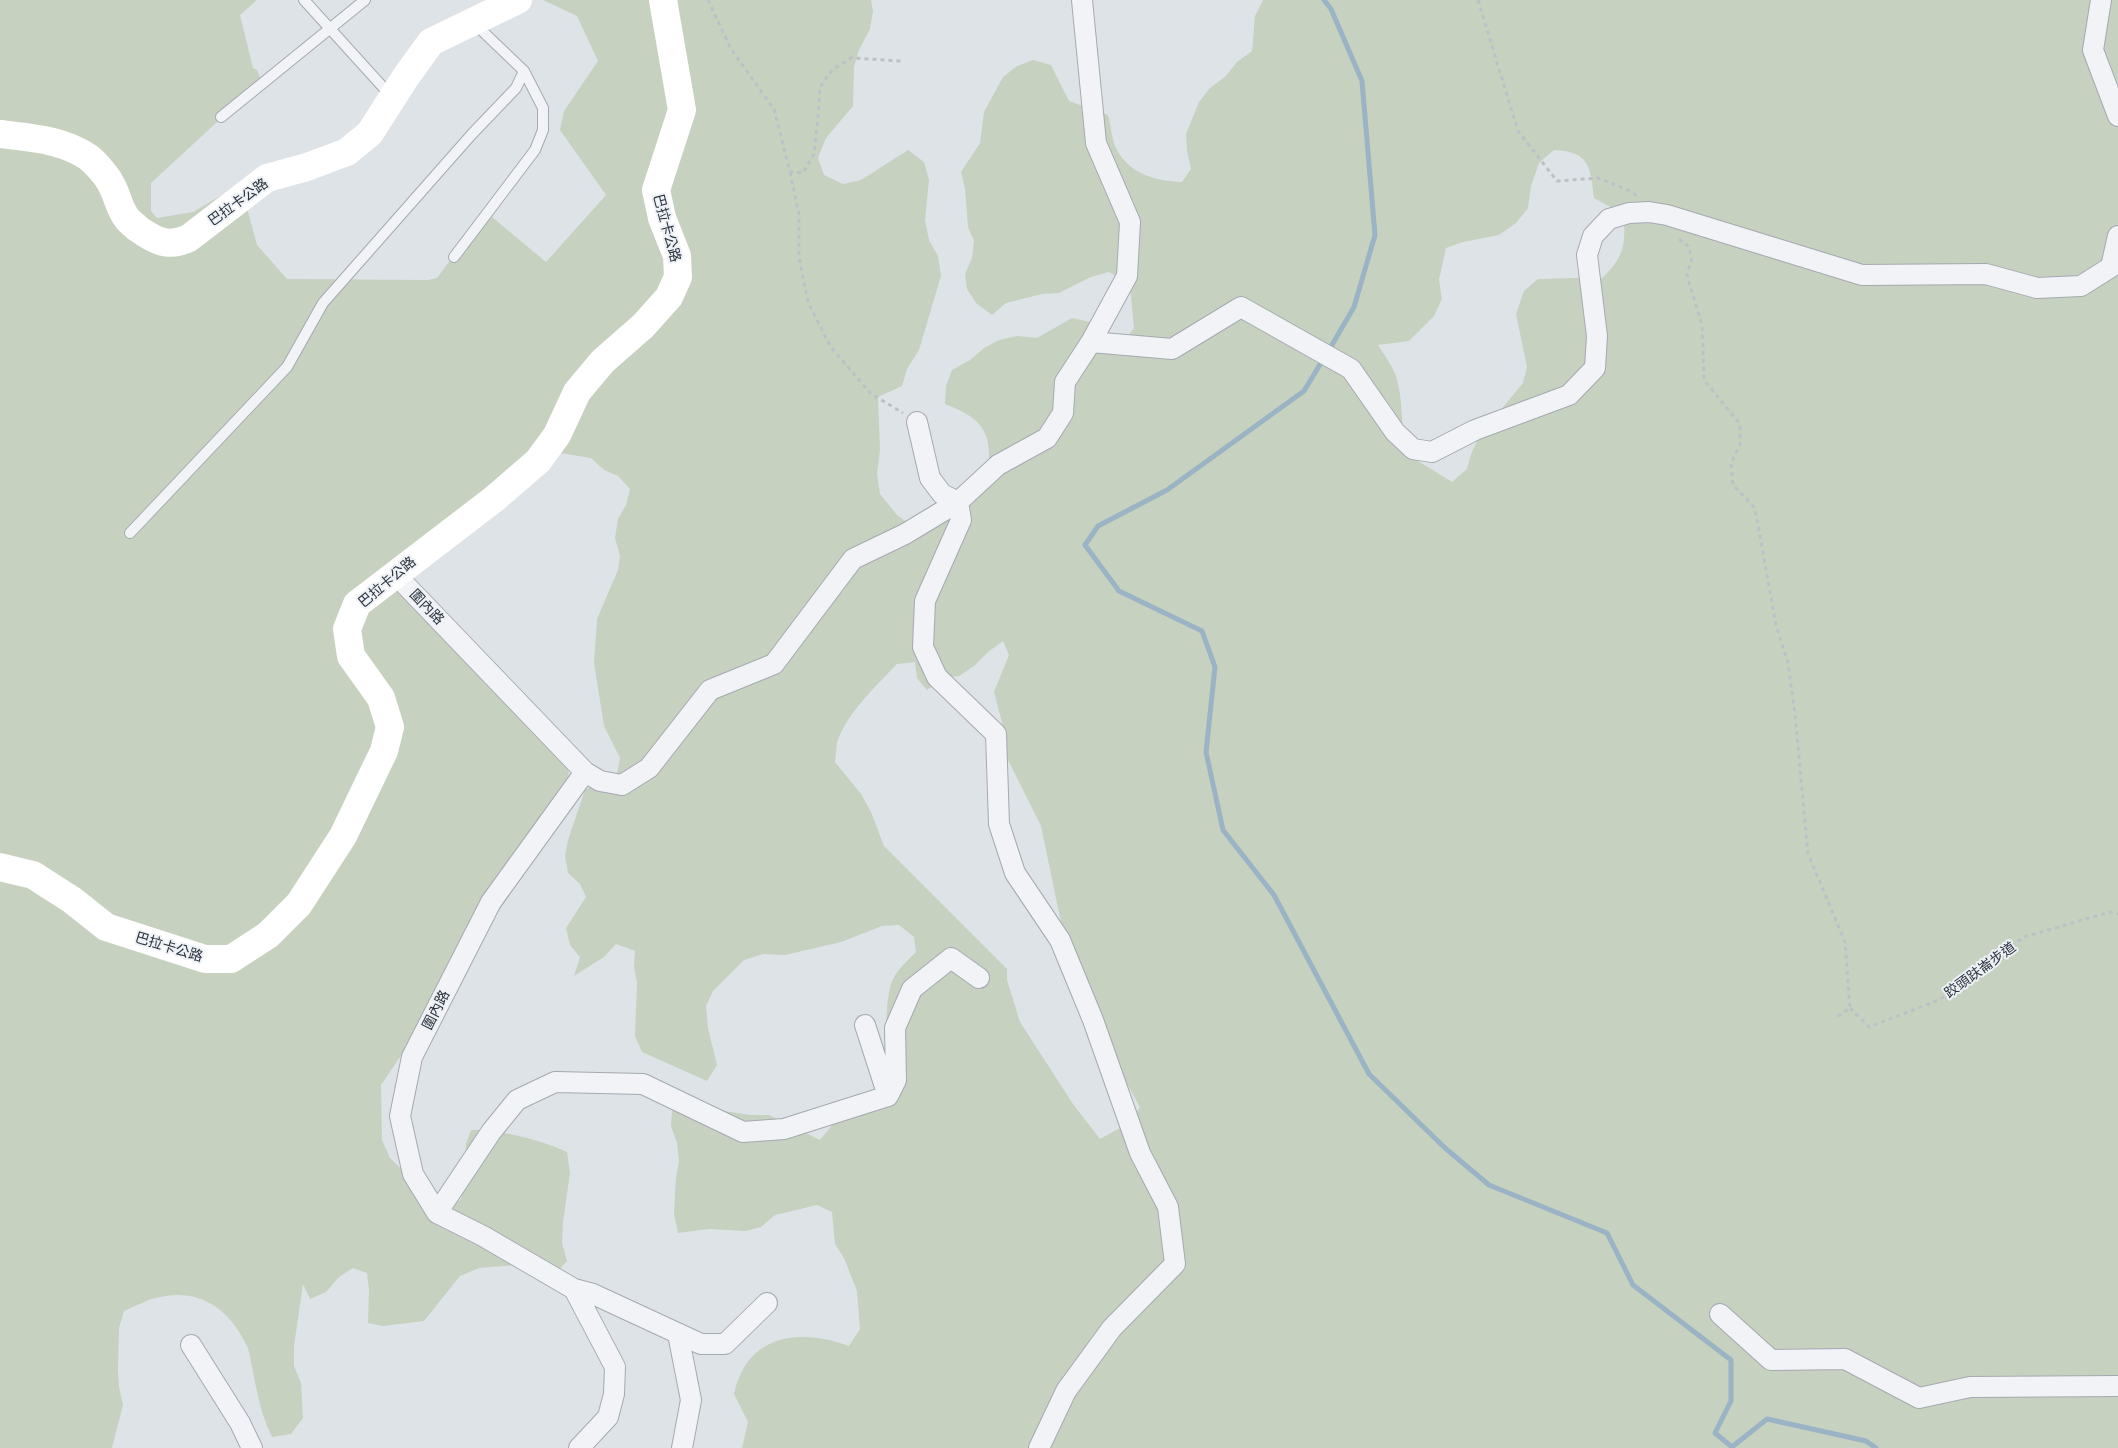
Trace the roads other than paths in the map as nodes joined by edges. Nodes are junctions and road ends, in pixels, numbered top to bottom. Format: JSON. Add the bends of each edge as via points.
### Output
{"nodes":[{"id":1,"x":304,"y":0,"type":"edge"},
{"id":2,"x":365,"y":0,"type":"edge"},
{"id":3,"x":518,"y":0,"type":"edge"},
{"id":4,"x":664,"y":0,"type":"edge"},
{"id":5,"x":1082,"y":0,"type":"edge"},
{"id":6,"x":2101,"y":0,"type":"edge"},
{"id":7,"x":473,"y":21,"type":"junction"},
{"id":8,"x":329,"y":30,"type":"junction"},
{"id":9,"x":524,"y":71,"type":"junction"},
{"id":10,"x":393,"y":99,"type":"junction"},
{"id":11,"x":2118,"y":116,"type":"edge"},
{"id":12,"x":221,"y":117,"type":"dead end"},
{"id":13,"x":0,"y":134,"type":"edge"},
{"id":14,"x":2118,"y":236,"type":"edge"},
{"id":15,"x":454,"y":257,"type":"dead end"},
{"id":16,"x":1091,"y":342,"type":"junction"},
{"id":17,"x":917,"y":422,"type":"road end"},
{"id":18,"x":958,"y":502,"type":"junction"},
{"id":19,"x":130,"y":533,"type":"dead end"},
{"id":20,"x":395,"y":574,"type":"junction"},
{"id":21,"x":585,"y":772,"type":"junction"},
{"id":22,"x":0,"y":867,"type":"edge"},
{"id":23,"x":979,"y":978,"type":"dead end"},
{"id":24,"x":865,"y":1024,"type":"dead end"},
{"id":25,"x":888,"y":1096,"type":"junction"},
{"id":26,"x":436,"y":1213,"type":"junction"},
{"id":27,"x":574,"y":1289,"type":"junction"},
{"id":28,"x":768,"y":1303,"type":"dead end"},
{"id":29,"x":1720,"y":1314,"type":"dead end"},
{"id":30,"x":678,"y":1334,"type":"junction"},
{"id":31,"x":191,"y":1345,"type":"dead end"},
{"id":32,"x":2118,"y":1386,"type":"edge"},
{"id":33,"x":252,"y":1448,"type":"edge"},
{"id":34,"x":579,"y":1448,"type":"edge"},
{"id":35,"x":682,"y":1448,"type":"edge"},
{"id":36,"x":1039,"y":1448,"type":"edge"}],
"edges":[{"from":1,"to":8,"type":"lane"},
{"from":2,"to":8,"type":"lane"},
{"from":3,"to":7,"type":"main road","name":"巴拉卡公路"},
{"from":4,"to":20,"type":"main road","name":"巴拉卡公路","via":[[682,110],[656,190],[662,218],[677,256],[678,277],[669,297],[643,326],[603,361],[577,392],[557,435],[538,461],[494,499]]},
{"from":5,"to":16,"type":"street","via":[[1096,143],[1130,222],[1128,276]]},
{"from":6,"to":11,"type":"street","via":[[2093,50]]},
{"from":7,"to":9,"type":"lane"},
{"from":7,"to":10,"type":"main road","name":"巴拉卡公路","via":[[431,42]]},
{"from":8,"to":10,"type":"lane"},
{"from":8,"to":12,"type":"lane"},
{"from":9,"to":15,"type":"lane","via":[[543,108],[543,130],[535,150]]},
{"from":9,"to":19,"type":"lane","via":[[516,88],[323,303],[287,367]]},
{"from":10,"to":13,"type":"main road","name":"巴拉卡公路","via":[[370,133],[347,152],[267,178],[190,238],[179,243],[150,238],[128,220],[112,185],[90,159],[76,150],[56,142]]},
{"from":14,"to":16,"type":"street","via":[[2111,267],[2081,286],[2037,288],[1986,274],[1862,275],[1676,218],[1649,212],[1609,218],[1592,236],[1587,255],[1597,336],[1595,368],[1568,395],[1475,430],[1432,452],[1413,449],[1395,432],[1351,369],[1241,307],[1172,348]]},
{"from":16,"to":18,"type":"street","via":[[1065,382],[1063,413],[1047,438],[998,465]]},
{"from":17,"to":18,"type":"street","via":[[930,478],[942,494]]},
{"from":18,"to":21,"type":"street","via":[[905,534],[854,559],[774,664],[710,690],[649,768],[622,785],[600,781]]},
{"from":18,"to":36,"type":"street","via":[[961,520],[925,601],[923,647],[937,677],[996,734],[999,824],[1015,874],[1060,940],[1093,1020],[1140,1153],[1168,1207],[1175,1264],[1112,1328],[1066,1391]]},
{"from":20,"to":21,"type":"street","name":"圍內路"},
{"from":20,"to":22,"type":"main road","name":"巴拉卡公路","via":[[357,604],[346,629],[351,656],[381,698],[390,727],[384,751],[338,844],[299,904],[268,935],[231,959],[205,959],[106,927],[33,875]]},
{"from":21,"to":26,"type":"street","name":"圍內路","via":[[491,902],[412,1057],[400,1116],[413,1174]]},
{"from":23,"to":25,"type":"street","via":[[951,958],[912,989],[895,1028],[896,1080]]},
{"from":24,"to":25,"type":"street"},
{"from":25,"to":26,"type":"street","via":[[784,1129],[743,1132],[643,1084],[555,1082],[517,1100]]},
{"from":26,"to":27,"type":"street","via":[[483,1236]]},
{"from":27,"to":30,"type":"street","via":[[594,1294]]},
{"from":27,"to":34,"type":"street","via":[[615,1367],[614,1394],[608,1417]]},
{"from":28,"to":30,"type":"street","via":[[725,1344],[701,1344]]},
{"from":29,"to":32,"type":"street","via":[[1771,1360],[1845,1360],[1918,1398],[1970,1387]]},
{"from":30,"to":35,"type":"street","via":[[691,1400]]},
{"from":31,"to":33,"type":"street"}]}
